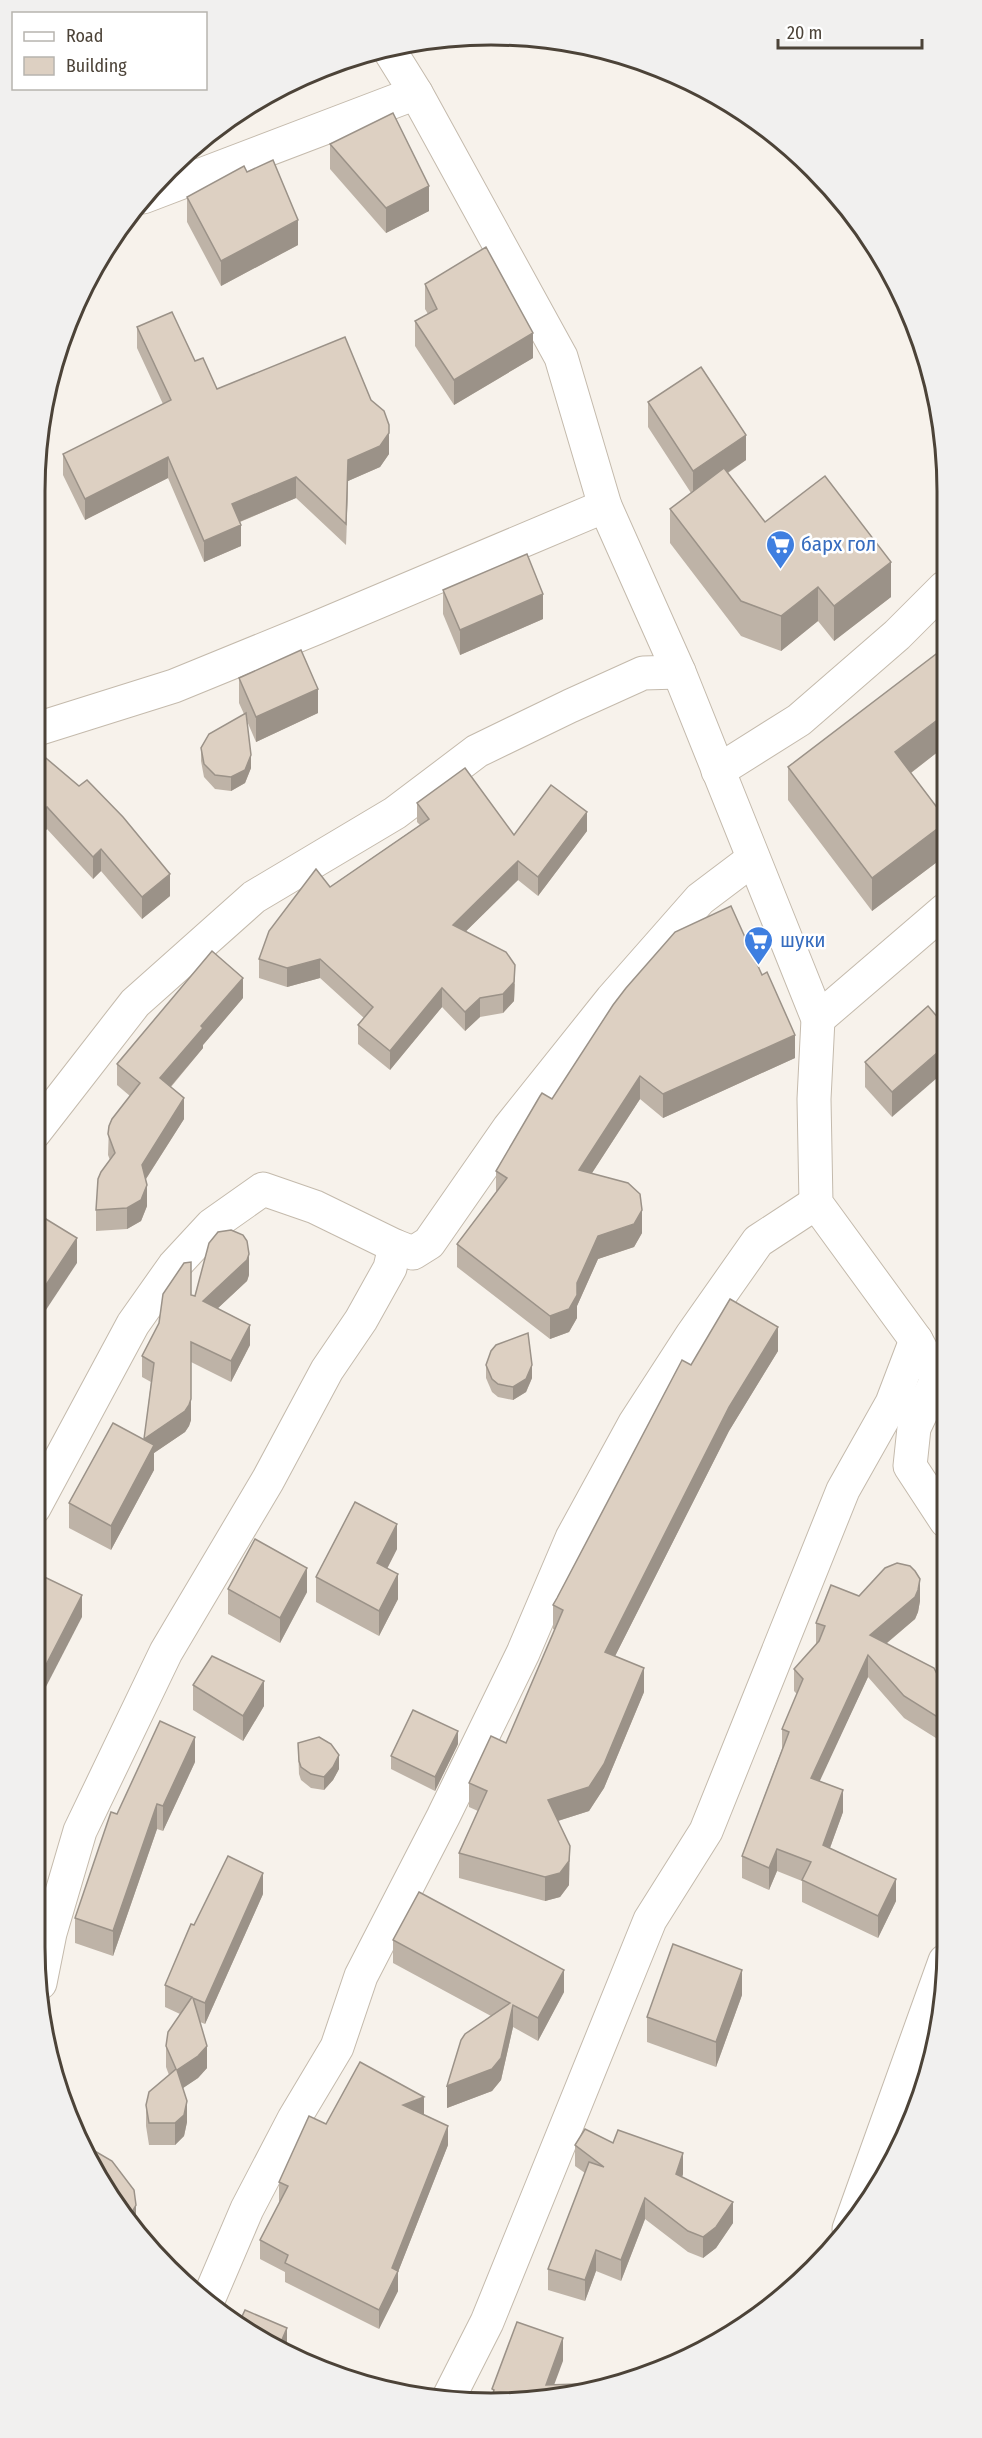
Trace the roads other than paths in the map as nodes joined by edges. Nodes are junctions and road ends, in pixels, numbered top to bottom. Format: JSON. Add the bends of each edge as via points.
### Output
{"nodes":[{"id":1,"x":393,"y":56,"type":"edge"},
{"id":2,"x":417,"y":93,"type":"junction"},
{"id":3,"x":163,"y":189,"type":"edge"},
{"id":4,"x":605,"y":506,"type":"junction"},
{"id":5,"x":937,"y":595,"type":"edge"},
{"id":6,"x":679,"y":672,"type":"junction"},
{"id":7,"x":45,"y":727,"type":"edge"},
{"id":8,"x":718,"y":771,"type":"junction"},
{"id":9,"x":753,"y":859,"type":"junction"},
{"id":10,"x":937,"y":917,"type":"edge"},
{"id":11,"x":818,"y":1019,"type":"junction"},
{"id":12,"x":45,"y":1119,"type":"edge"},
{"id":13,"x":816,"y":1203,"type":"junction"},
{"id":14,"x":395,"y":1246,"type":"junction"},
{"id":15,"x":916,"y":1340,"type":"junction"},
{"id":16,"x":937,"y":1368,"type":"edge"},
{"id":17,"x":937,"y":1384,"type":"edge"},
{"id":18,"x":45,"y":1488,"type":"edge"},
{"id":19,"x":937,"y":1507,"type":"edge"},
{"id":20,"x":45,"y":1956,"type":"edge"},
{"id":21,"x":935,"y":1990,"type":"edge"},
{"id":22,"x":860,"y":2197,"type":"edge"},
{"id":23,"x":210,"y":2293,"type":"edge"},
{"id":24,"x":452,"y":2391,"type":"edge"}],
"edges":[{"from":1,"to":2,"type":"street"},
{"from":2,"to":3,"type":"street"},
{"from":2,"to":4,"type":"street","via":[[561,357]]},
{"from":4,"to":6,"type":"street"},
{"from":4,"to":7,"type":"street","via":[[174,686]]},
{"from":5,"to":8,"type":"street","via":[[799,720]]},
{"from":6,"to":8,"type":"street"},
{"from":6,"to":12,"type":"street","via":[[643,673],[477,751],[395,813],[254,897],[135,1003]]},
{"from":8,"to":9,"type":"street"},
{"from":9,"to":11,"type":"street"},
{"from":9,"to":14,"type":"street","via":[[700,899],[612,999],[508,1128],[429,1243],[413,1252]]},
{"from":10,"to":11,"type":"street"},
{"from":11,"to":13,"type":"street","via":[[814,1099]]},
{"from":13,"to":15,"type":"street"},
{"from":13,"to":23,"type":"street","via":[[758,1241],[629,1433],[572,1538],[523,1653],[361,1976],[337,2047],[247,2209]]},
{"from":14,"to":18,"type":"street","via":[[315,1207],[262,1189],[212,1225],[174,1266],[133,1324]]},
{"from":14,"to":20,"type":"street","via":[[390,1268],[367,1310],[327,1370],[268,1480],[166,1652],[80,1831]]},
{"from":15,"to":16,"type":"street"},
{"from":15,"to":24,"type":"street","via":[[892,1402],[843,1490],[706,1831],[650,1920],[487,2322]]},
{"from":17,"to":19,"type":"street","via":[[914,1428],[910,1466]]},
{"from":21,"to":22,"type":"street"}]}
